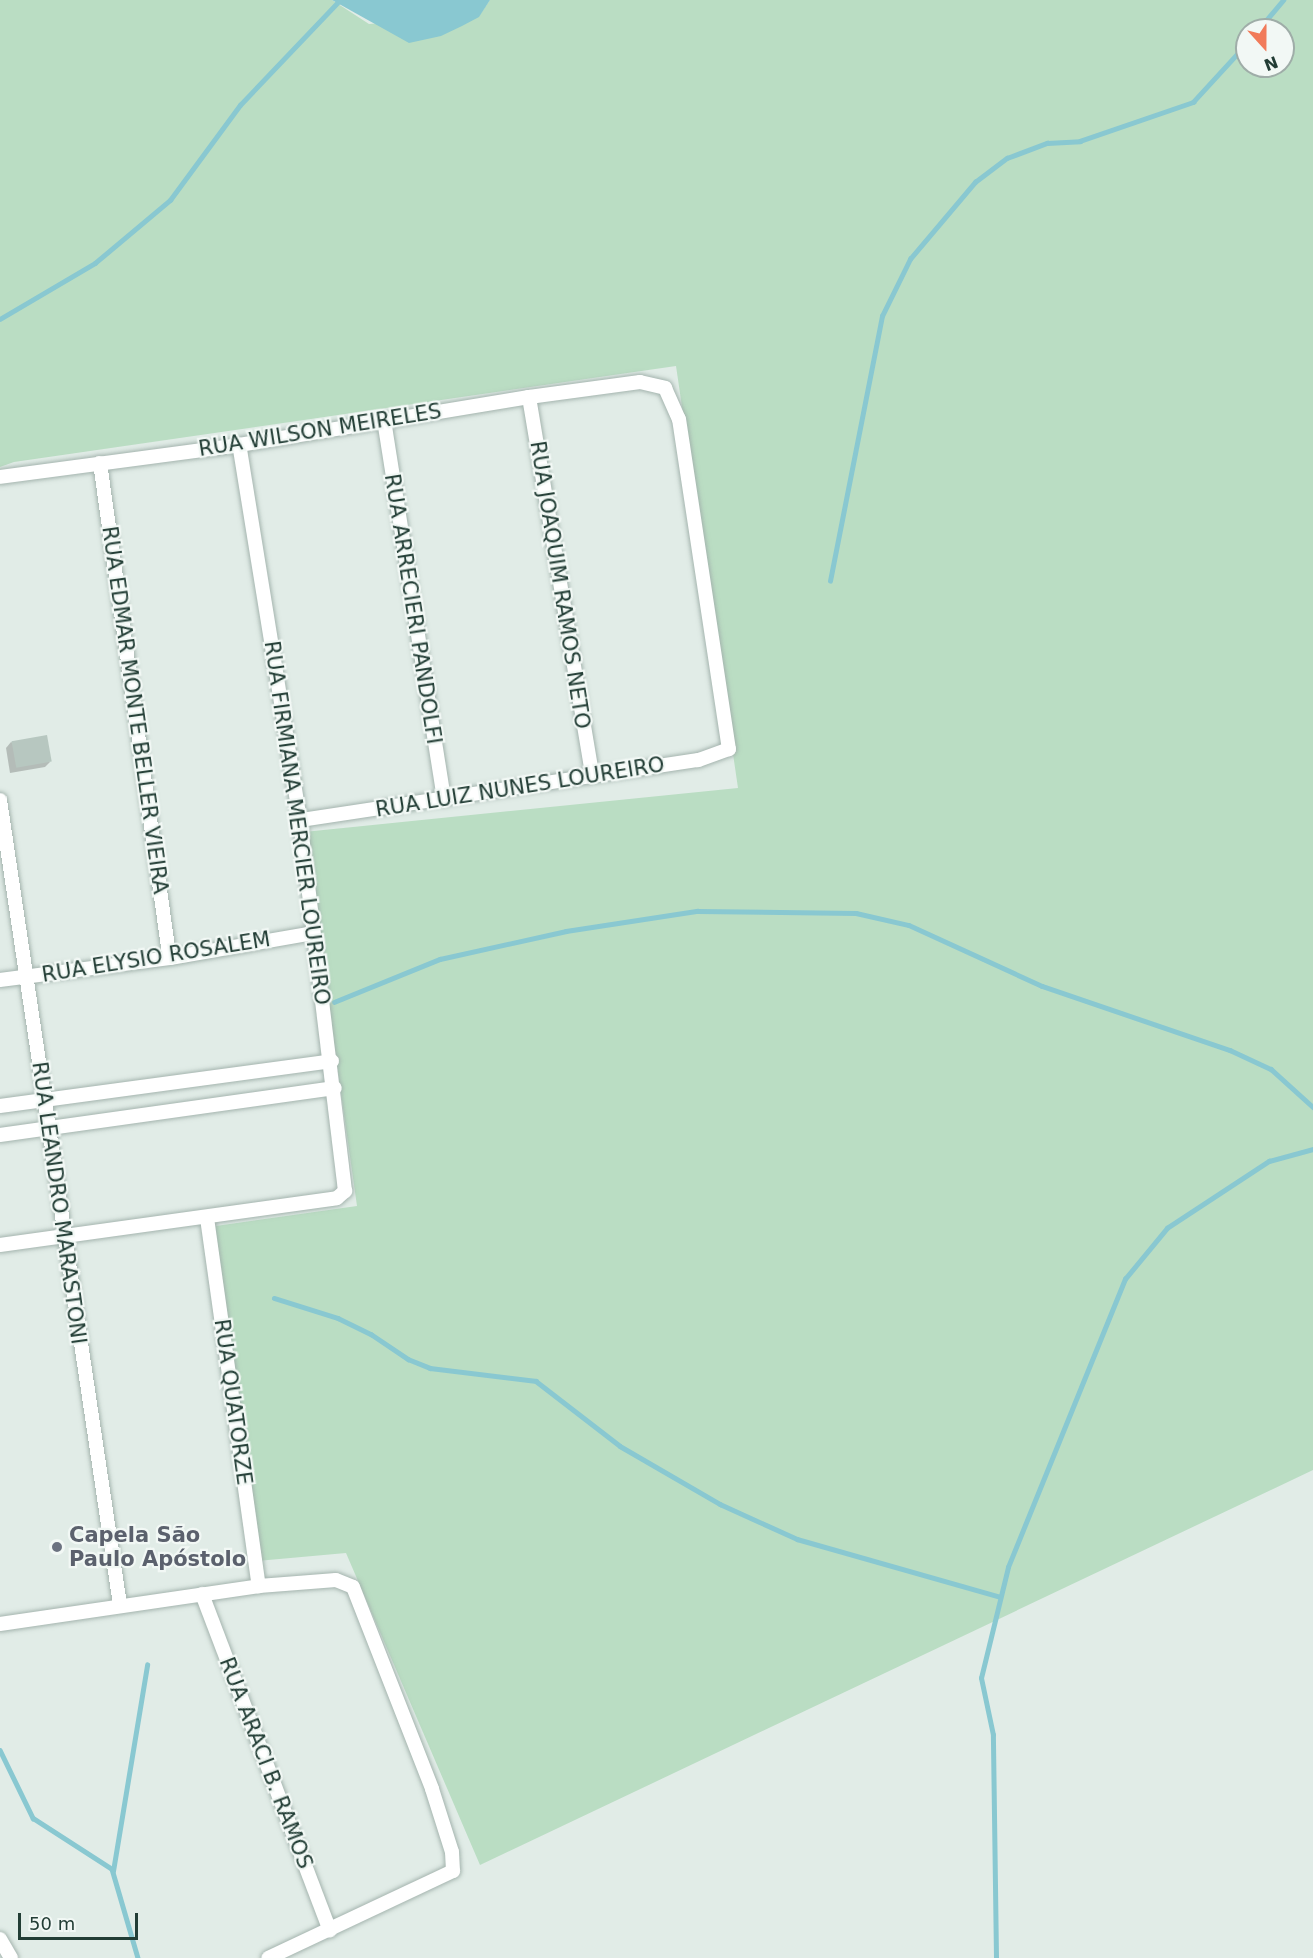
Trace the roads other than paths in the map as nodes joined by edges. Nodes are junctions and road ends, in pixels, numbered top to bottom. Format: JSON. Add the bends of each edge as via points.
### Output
{"nodes":[{"id":1,"x":529,"y":397,"type":"junction"},
{"id":2,"x":384,"y":420,"type":"junction"},
{"id":3,"x":239,"y":445,"type":"junction"},
{"id":4,"x":100,"y":463,"type":"junction"},
{"id":5,"x":0,"y":477,"type":"edge"},
{"id":6,"x":729,"y":741,"type":"joint"},
{"id":7,"x":592,"y":773,"type":"junction"},
{"id":8,"x":444,"y":799,"type":"junction"},
{"id":9,"x":0,"y":800,"type":"edge"},
{"id":10,"x":300,"y":820,"type":"junction"},
{"id":11,"x":313,"y":933,"type":"junction"},
{"id":12,"x":170,"y":958,"type":"junction"},
{"id":13,"x":26,"y":976,"type":"junction"},
{"id":14,"x":0,"y":980,"type":"edge"},
{"id":15,"x":332,"y":1062,"type":"junction"},
{"id":16,"x":190,"y":1080,"type":"junction"},
{"id":17,"x":335,"y":1088,"type":"junction"},
{"id":18,"x":44,"y":1100,"type":"junction"},
{"id":19,"x":0,"y":1106,"type":"edge"},
{"id":20,"x":192,"y":1107,"type":"junction"},
{"id":21,"x":48,"y":1128,"type":"junction"},
{"id":22,"x":0,"y":1135,"type":"edge"},
{"id":23,"x":207,"y":1218,"type":"junction"},
{"id":24,"x":65,"y":1235,"type":"junction"},
{"id":25,"x":0,"y":1245,"type":"edge"},
{"id":26,"x":260,"y":1587,"type":"junction"},
{"id":27,"x":201,"y":1594,"type":"junction"},
{"id":28,"x":120,"y":1605,"type":"junction"},
{"id":29,"x":0,"y":1624,"type":"edge"},
{"id":30,"x":330,"y":1931,"type":"junction"},
{"id":31,"x":0,"y":1938,"type":"edge"},
{"id":32,"x":11,"y":1958,"type":"edge"},
{"id":33,"x":268,"y":1958,"type":"edge"}],
"edges":[{"from":1,"to":2,"type":"street","name":"RUA WILSON MEIRELES"},
{"from":1,"to":6,"type":"street","name":"RUA WILSON MEIRELES","via":[[640,382],[664,388],[680,419]]},
{"from":1,"to":7,"type":"street","name":"RUA JOAQUIM RAMOS NETO"},
{"from":2,"to":3,"type":"street","name":"RUA WILSON MEIRELES"},
{"from":2,"to":8,"type":"street","name":"RUA ARRECIERI PANDOLFI"},
{"from":3,"to":4,"type":"street","name":"RUA WILSON MEIRELES"},
{"from":3,"to":10,"type":"street","name":"RUA FIRMIANA MERCIER LOUREIRO"},
{"from":4,"to":5,"type":"street","name":"RUA WILSON MEIRELES"},
{"from":4,"to":12,"type":"street","name":"RUA EDMAR MONTE BELLER VIEIRA"},
{"from":6,"to":7,"type":"street","name":"RUA LUIZ NUNES LOUREIRO","via":[[729,749],[722,755]]},
{"from":7,"to":8,"type":"street","name":"RUA LUIZ NUNES LOUREIRO"},
{"from":8,"to":10,"type":"street","name":"RUA LUIZ NUNES LOUREIRO"},
{"from":9,"to":13,"type":"street","name":"RUA LEANDRO MARASTONI"},
{"from":10,"to":11,"type":"street","name":"RUA FIRMIANA MERCIER LOUREIRO"},
{"from":11,"to":12,"type":"street","name":"RUA ELYSIO ROSALEM"},
{"from":11,"to":15,"type":"street","name":"RUA FIRMIANA MERCIER LOUREIRO"},
{"from":12,"to":13,"type":"street","name":"RUA ELYSIO ROSALEM"},
{"from":13,"to":14,"type":"street","name":"RUA ELYSIO ROSALEM"},
{"from":13,"to":18,"type":"street","name":"RUA LEANDRO MARASTONI"},
{"from":15,"to":16,"type":"street"},
{"from":15,"to":17,"type":"street","name":"RUA FIRMIANA MERCIER LOUREIRO"},
{"from":16,"to":18,"type":"street"},
{"from":16,"to":20,"type":"street"},
{"from":17,"to":20,"type":"street"},
{"from":17,"to":23,"type":"street","name":"RUA FIRMIANA MERCIER LOUREIRO","via":[[346,1187],[337,1197]]},
{"from":18,"to":19,"type":"street"},
{"from":18,"to":21,"type":"street","name":"RUA LEANDRO MARASTONI"},
{"from":20,"to":21,"type":"street"},
{"from":21,"to":22,"type":"street"},
{"from":21,"to":24,"type":"street","name":"RUA LEANDRO MARASTONI"},
{"from":23,"to":24,"type":"street"},
{"from":23,"to":26,"type":"street","name":"RUA QUATORZE"},
{"from":24,"to":25,"type":"street"},
{"from":24,"to":28,"type":"street","name":"RUA LEANDRO MARASTONI"},
{"from":26,"to":27,"type":"street"},
{"from":26,"to":30,"type":"street","via":[[336,1580],[353,1587],[432,1789],[454,1863],[447,1877]]},
{"from":27,"to":28,"type":"street"},
{"from":27,"to":30,"type":"street","name":"RUA ARACI B. RAMOS"},
{"from":28,"to":29,"type":"street"},
{"from":30,"to":33,"type":"street"},
{"from":31,"to":32,"type":"street"}]}
